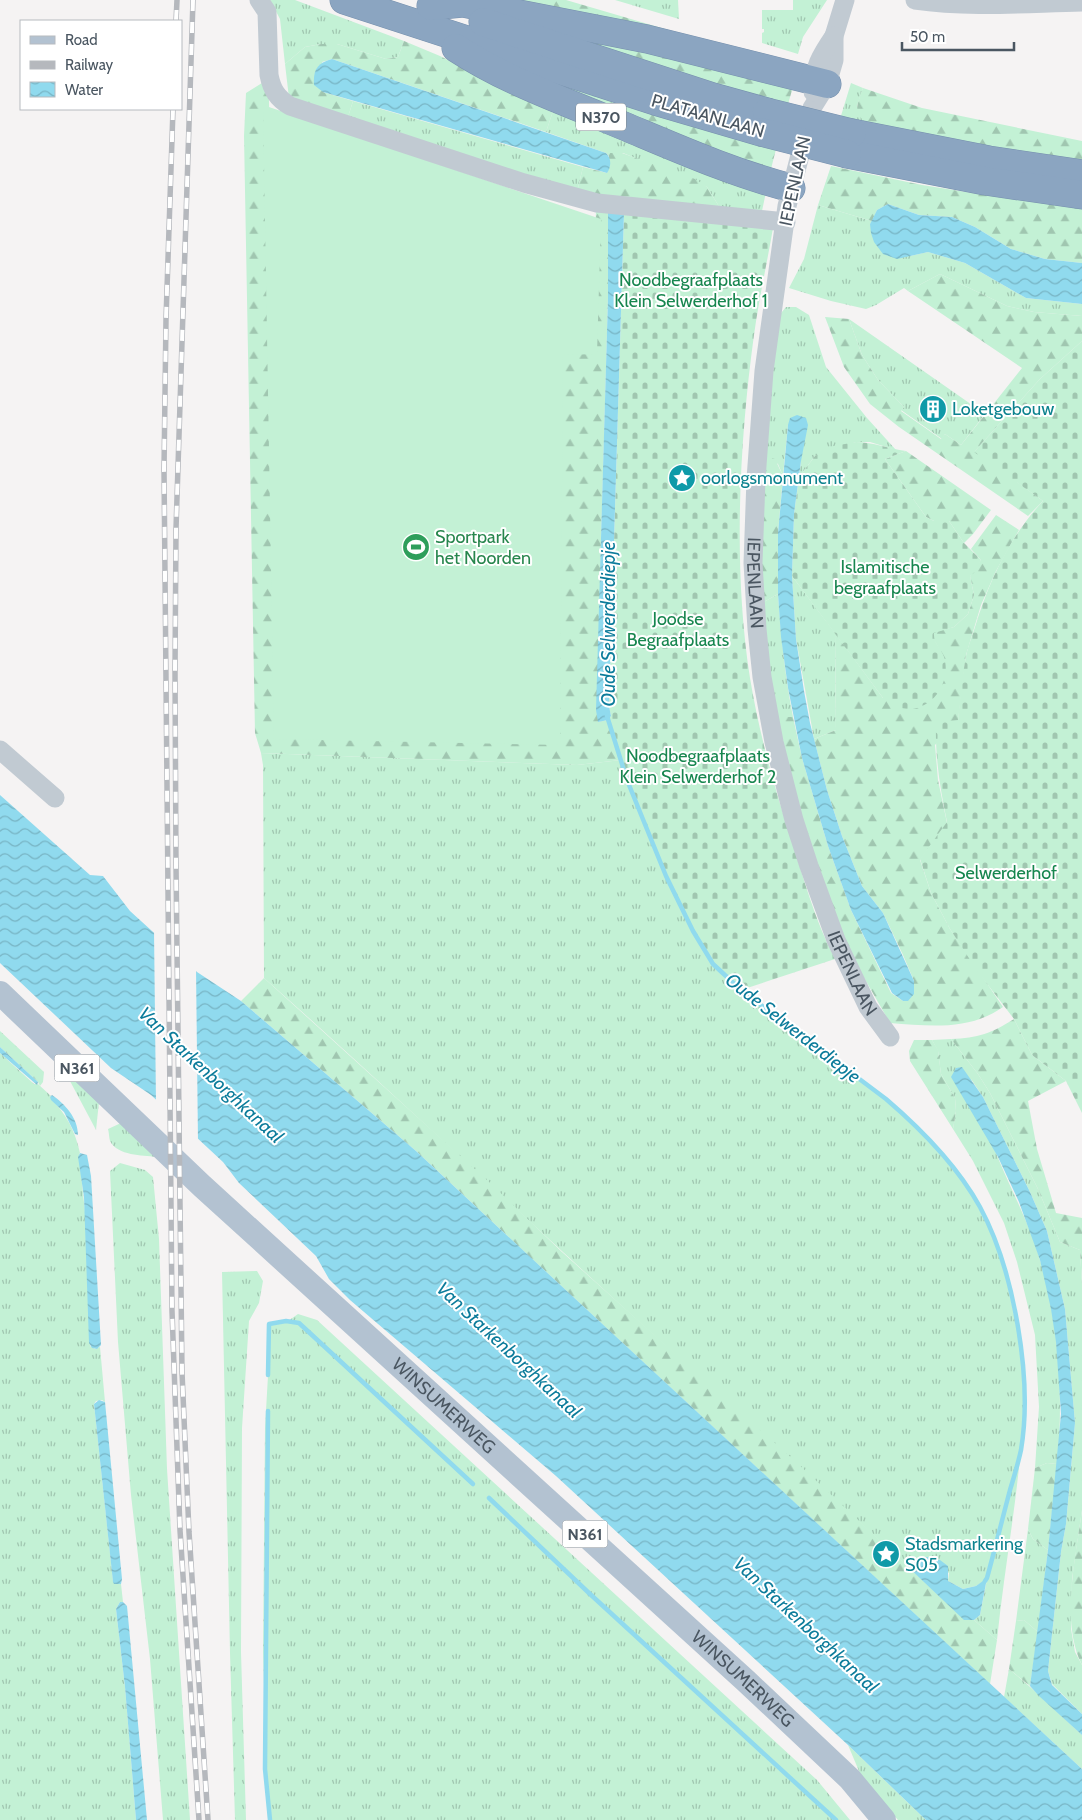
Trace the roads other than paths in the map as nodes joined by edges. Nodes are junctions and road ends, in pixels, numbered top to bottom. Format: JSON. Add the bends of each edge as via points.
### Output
{"nodes":[{"id":1,"x":259,"y":0,"type":"edge"},
{"id":2,"x":344,"y":0,"type":"edge"},
{"id":3,"x":845,"y":0,"type":"edge"},
{"id":4,"x":915,"y":0,"type":"edge"},
{"id":5,"x":1082,"y":2,"type":"edge"},
{"id":6,"x":422,"y":10,"type":"edge"},
{"id":7,"x":820,"y":82,"type":"junction"},
{"id":8,"x":849,"y":143,"type":"junction"},
{"id":9,"x":1082,"y":174,"type":"edge"},
{"id":10,"x":791,"y":188,"type":"junction"},
{"id":11,"x":1082,"y":195,"type":"edge"},
{"id":12,"x":786,"y":222,"type":"junction"},
{"id":13,"x":0,"y":750,"type":"edge"},
{"id":14,"x":55,"y":798,"type":"dead end"},
{"id":15,"x":0,"y":994,"type":"edge"},
{"id":16,"x":890,"y":1037,"type":"dead end"},
{"id":17,"x":884,"y":1820,"type":"edge"}],
"edges":[{"from":1,"to":12,"type":"street","via":[[266,12],[271,84],[280,100],[290,106],[524,183],[597,203]]},
{"from":2,"to":6,"type":"highway","name":"PLATAANLAAN","number":"N370"},
{"from":3,"to":7,"type":"street","name":"IEPENLAAN","via":[[834,36],[820,57]]},
{"from":4,"to":5,"type":"street","via":[[986,4]]},
{"from":6,"to":7,"type":"highway","number":"N370","via":[[463,3],[647,39]]},
{"from":6,"to":8,"type":"highway","name":"PLATAANLAAN","number":"N370","bridge":true,"via":[[655,101],[764,122]]},
{"from":6,"to":10,"type":"highway","number":"N370","via":[[480,64],[733,172]]},
{"from":7,"to":10,"type":"street","name":"IEPENLAAN"},
{"from":8,"to":9,"type":"highway","name":"PLATAANLAAN","number":"N370"},
{"from":8,"to":11,"type":"highway","name":"PLATAANLAAN","number":"N370","via":[[985,181]]},
{"from":10,"to":12,"type":"street","name":"IEPENLAAN"},
{"from":12,"to":16,"type":"street","name":"IEPENLAAN","via":[[764,371],[756,479],[753,563],[762,678],[774,742],[809,866],[836,940],[868,1007]]},
{"from":13,"to":14,"type":"street"},
{"from":15,"to":17,"type":"main road","name":"WINSUMERWEG","number":"N361","via":[[202,1186],[746,1681],[850,1779]]}]}
